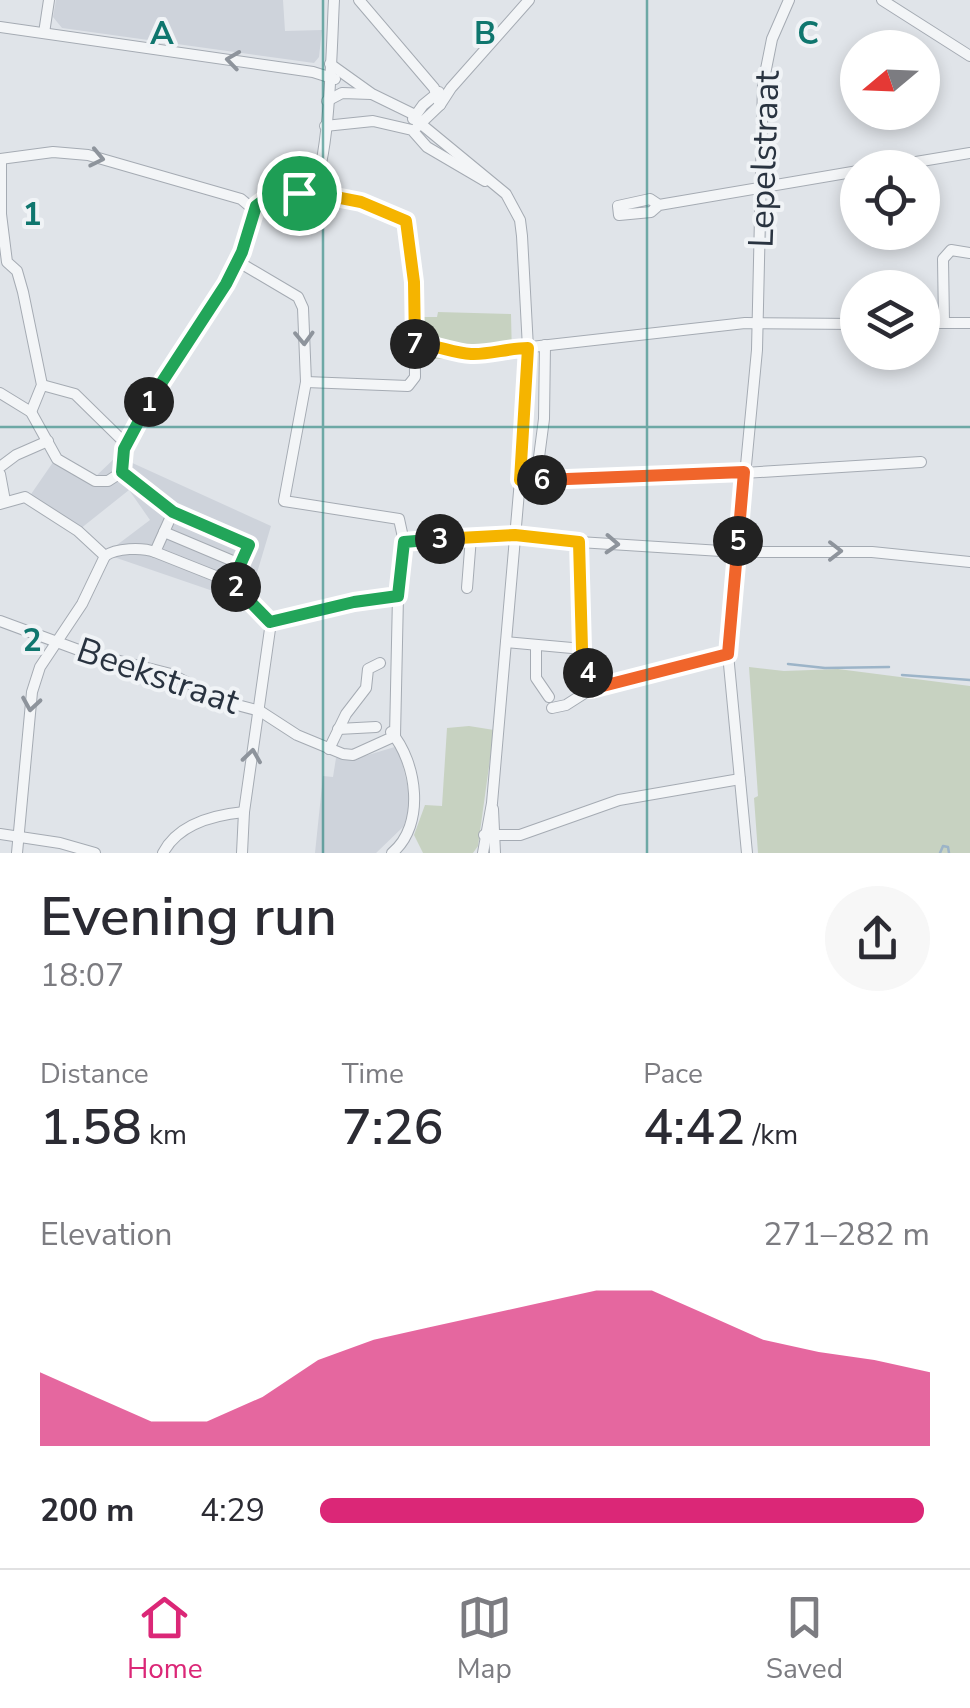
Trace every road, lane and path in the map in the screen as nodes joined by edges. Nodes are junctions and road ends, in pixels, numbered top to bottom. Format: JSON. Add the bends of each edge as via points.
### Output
{"nodes":[{"id":1,"x":49,"y":0,"type":"edge"},
{"id":2,"x":334,"y":0,"type":"edge"},
{"id":3,"x":359,"y":0,"type":"edge"},
{"id":4,"x":529,"y":0,"type":"edge"},
{"id":5,"x":788,"y":0,"type":"edge"},
{"id":6,"x":882,"y":0,"type":"edge"},
{"id":7,"x":0,"y":26,"type":"edge"},
{"id":8,"x":44,"y":33,"type":"junction"},
{"id":9,"x":970,"y":56,"type":"edge"},
{"id":10,"x":329,"y":70,"type":"junction"},
{"id":11,"x":372,"y":94,"type":"junction"},
{"id":12,"x":436,"y":98,"type":"junction"},
{"id":13,"x":327,"y":101,"type":"junction"},
{"id":14,"x":392,"y":104,"type":"junction"},
{"id":15,"x":416,"y":123,"type":"junction"},
{"id":16,"x":325,"y":126,"type":"junction"},
{"id":17,"x":970,"y":153,"type":"edge"},
{"id":18,"x":940,"y":158,"type":"edge"},
{"id":19,"x":0,"y":160,"type":"edge"},
{"id":20,"x":840,"y":174,"type":"edge"},
{"id":21,"x":312,"y":187,"type":"junction"},
{"id":22,"x":762,"y":187,"type":"junction"},
{"id":23,"x":659,"y":204,"type":"dead end"},
{"id":24,"x":254,"y":210,"type":"junction"},
{"id":25,"x":970,"y":252,"type":"edge"},
{"id":26,"x":237,"y":261,"type":"junction"},
{"id":27,"x":3,"y":262,"type":"edge"},
{"id":28,"x":758,"y":322,"type":"junction"},
{"id":29,"x":940,"y":323,"type":"edge"},
{"id":30,"x":944,"y":323,"type":"junction"},
{"id":31,"x":840,"y":324,"type":"edge"},
{"id":32,"x":970,"y":324,"type":"edge"},
{"id":33,"x":414,"y":344,"type":"junction"},
{"id":34,"x":545,"y":345,"type":"junction"},
{"id":35,"x":528,"y":348,"type":"junction"},
{"id":36,"x":306,"y":382,"type":"junction"},
{"id":37,"x":42,"y":385,"type":"junction"},
{"id":38,"x":0,"y":394,"type":"edge"},
{"id":39,"x":31,"y":412,"type":"junction"},
{"id":40,"x":524,"y":418,"type":"junction"},
{"id":41,"x":544,"y":419,"type":"junction"},
{"id":42,"x":48,"y":441,"type":"junction"},
{"id":43,"x":126,"y":444,"type":"junction"},
{"id":44,"x":921,"y":462,"type":"dead end"},
{"id":45,"x":0,"y":470,"type":"edge"},
{"id":46,"x":122,"y":472,"type":"junction"},
{"id":47,"x":744,"y":472,"type":"junction"},
{"id":48,"x":520,"y":480,"type":"junction"},
{"id":49,"x":536,"y":480,"type":"junction"},
{"id":50,"x":6,"y":501,"type":"edge"},
{"id":51,"x":173,"y":512,"type":"junction"},
{"id":52,"x":164,"y":532,"type":"junction"},
{"id":53,"x":515,"y":535,"type":"junction"},
{"id":54,"x":471,"y":536,"type":"junction"},
{"id":55,"x":404,"y":542,"type":"junction"},
{"id":56,"x":579,"y":542,"type":"junction"},
{"id":57,"x":156,"y":552,"type":"junction"},
{"id":58,"x":738,"y":552,"type":"junction"},
{"id":59,"x":104,"y":556,"type":"junction"},
{"id":60,"x":970,"y":562,"type":"edge"},
{"id":61,"x":240,"y":564,"type":"junction"},
{"id":62,"x":232,"y":583,"type":"junction"},
{"id":63,"x":467,"y":588,"type":"dead end"},
{"id":64,"x":398,"y":596,"type":"junction"},
{"id":65,"x":0,"y":621,"type":"edge"},
{"id":66,"x":270,"y":622,"type":"junction"},
{"id":67,"x":55,"y":641,"type":"junction"},
{"id":68,"x":506,"y":642,"type":"junction"},
{"id":69,"x":536,"y":645,"type":"junction"},
{"id":70,"x":582,"y":649,"type":"junction"},
{"id":71,"x":728,"y":654,"type":"junction"},
{"id":72,"x":380,"y":663,"type":"dead end"},
{"id":73,"x":591,"y":689,"type":"junction"},
{"id":74,"x":260,"y":711,"type":"junction"},
{"id":75,"x":376,"y":727,"type":"dead end"},
{"id":76,"x":338,"y":729,"type":"junction"},
{"id":77,"x":392,"y":732,"type":"junction"},
{"id":78,"x":329,"y":749,"type":"junction"},
{"id":79,"x":740,"y":778,"type":"junction"},
{"id":80,"x":244,"y":812,"type":"junction"},
{"id":81,"x":0,"y":834,"type":"edge"},
{"id":82,"x":490,"y":835,"type":"junction"},
{"id":83,"x":20,"y":837,"type":"junction"},
{"id":84,"x":16,"y":853,"type":"edge"},
{"id":85,"x":96,"y":853,"type":"edge"},
{"id":86,"x":163,"y":853,"type":"edge"},
{"id":87,"x":242,"y":853,"type":"edge"},
{"id":88,"x":392,"y":853,"type":"edge"},
{"id":89,"x":483,"y":853,"type":"edge"},
{"id":90,"x":496,"y":853,"type":"edge"},
{"id":91,"x":747,"y":853,"type":"edge"}],
"edges":[{"from":1,"to":8,"type":"street"},
{"from":2,"to":10,"type":"street"},
{"from":3,"to":12,"type":"street"},
{"from":4,"to":12,"type":"street"},
{"from":5,"to":22,"type":"street","name":"Lepelstraat","via":[[763,84]]},
{"from":6,"to":9,"type":"street"},
{"from":7,"to":8,"type":"street"},
{"from":10,"to":8,"type":"street","one_way":true},
{"from":10,"to":11,"type":"street"},
{"from":10,"to":13,"type":"street"},
{"from":11,"to":13,"type":"street","via":[[342,93]]},
{"from":11,"to":14,"type":"street"},
{"from":12,"to":14,"type":"street"},
{"from":12,"to":15,"type":"street"},
{"from":13,"to":16,"type":"street"},
{"from":14,"to":15,"type":"street"},
{"from":15,"to":16,"type":"street"},
{"from":15,"to":35,"type":"street","via":[[427,148],[514,204]]},
{"from":16,"to":21,"type":"street"},
{"from":17,"to":18,"type":"street"},
{"from":19,"to":24,"type":"street","one_way":true,"via":[[88,155],[241,198]]},
{"from":19,"to":27,"type":"street"},
{"from":20,"to":22,"type":"street"},
{"from":21,"to":24,"type":"street","via":[[264,200]]},
{"from":21,"to":33,"type":"street","via":[[406,221]]},
{"from":22,"to":23,"type":"street"},
{"from":22,"to":28,"type":"street","name":"Lepelstraat"},
{"from":24,"to":26,"type":"street"},
{"from":25,"to":30,"type":"street","via":[[951,250],[943,259]]},
{"from":26,"to":36,"type":"street","one_way":true,"via":[[298,297]]},
{"from":26,"to":43,"type":"street"},
{"from":27,"to":37,"type":"street","via":[[17,271]]},
{"from":28,"to":31,"type":"street"},
{"from":28,"to":34,"type":"street"},
{"from":28,"to":47,"type":"street","name":"Lepelstraat"},
{"from":29,"to":30,"type":"street"},
{"from":30,"to":32,"type":"street"},
{"from":33,"to":35,"type":"street","via":[[469,354]]},
{"from":33,"to":36,"type":"street","via":[[415,378],[408,386]]},
{"from":34,"to":35,"type":"street"},
{"from":34,"to":41,"type":"street"},
{"from":35,"to":40,"type":"street"},
{"from":36,"to":55,"type":"street","via":[[284,501],[399,519]]},
{"from":37,"to":39,"type":"street"},
{"from":37,"to":43,"type":"street","via":[[75,394]]},
{"from":38,"to":39,"type":"street"},
{"from":39,"to":42,"type":"street"},
{"from":40,"to":41,"type":"street"},
{"from":40,"to":48,"type":"street"},
{"from":41,"to":49,"type":"street"},
{"from":42,"to":45,"type":"street"},
{"from":42,"to":46,"type":"street","via":[[56,456],[96,480]]},
{"from":43,"to":46,"type":"street"},
{"from":44,"to":47,"type":"street"},
{"from":45,"to":50,"type":"street"},
{"from":46,"to":51,"type":"street"},
{"from":47,"to":49,"type":"street"},
{"from":47,"to":58,"type":"street","name":"Lepelstraat"},
{"from":48,"to":49,"type":"street"},
{"from":48,"to":53,"type":"street"},
{"from":50,"to":59,"type":"street","via":[[26,497]]},
{"from":51,"to":52,"type":"street"},
{"from":51,"to":61,"type":"street","via":[[249,545]]},
{"from":52,"to":57,"type":"street"},
{"from":52,"to":61,"type":"street"},
{"from":53,"to":54,"type":"street"},
{"from":53,"to":56,"type":"street"},
{"from":53,"to":68,"type":"street"},
{"from":54,"to":55,"type":"street"},
{"from":54,"to":63,"type":"street"},
{"from":55,"to":64,"type":"street"},
{"from":56,"to":58,"type":"street","one_way":true},
{"from":56,"to":70,"type":"street"},
{"from":57,"to":59,"type":"street"},
{"from":57,"to":62,"type":"street"},
{"from":58,"to":60,"type":"street","one_way":true,"via":[[872,552]]},
{"from":58,"to":71,"type":"street","name":"Lepelstraat"},
{"from":59,"to":67,"type":"street"},
{"from":61,"to":62,"type":"street"},
{"from":62,"to":66,"type":"street"},
{"from":64,"to":66,"type":"street"},
{"from":64,"to":77,"type":"street"},
{"from":65,"to":67,"type":"street","name":"Beekstraat"},
{"from":66,"to":74,"type":"street"},
{"from":67,"to":74,"type":"street","name":"Beekstraat","via":[[172,674],[222,702]]},
{"from":67,"to":83,"type":"street","one_way":true,"via":[[32,692]]},
{"from":68,"to":69,"type":"street"},
{"from":68,"to":82,"type":"street"},
{"from":69,"to":70,"type":"street"},
{"from":69,"to":73,"type":"street","via":[[536,678],[550,702],[566,705]]},
{"from":70,"to":73,"type":"street"},
{"from":71,"to":73,"type":"street"},
{"from":71,"to":79,"type":"street","name":"Lepelstraat"},
{"from":72,"to":76,"type":"street","via":[[368,668],[366,688]]},
{"from":74,"to":78,"type":"street","name":"Beekstraat"},
{"from":80,"to":74,"type":"street","one_way":true},
{"from":75,"to":76,"type":"street"},
{"from":76,"to":78,"type":"street"},
{"from":77,"to":78,"type":"street","via":[[353,755]]},
{"from":77,"to":88,"type":"street","via":[[402,744],[416,807]]},
{"from":79,"to":82,"type":"street","via":[[619,800],[520,836]]},
{"from":79,"to":91,"type":"street","name":"Lepelstraat"},
{"from":80,"to":86,"type":"street","via":[[182,830]]},
{"from":80,"to":87,"type":"street"},
{"from":81,"to":83,"type":"street"},
{"from":82,"to":89,"type":"street"},
{"from":82,"to":90,"type":"street"},
{"from":83,"to":84,"type":"street"},
{"from":83,"to":85,"type":"street"}]}
